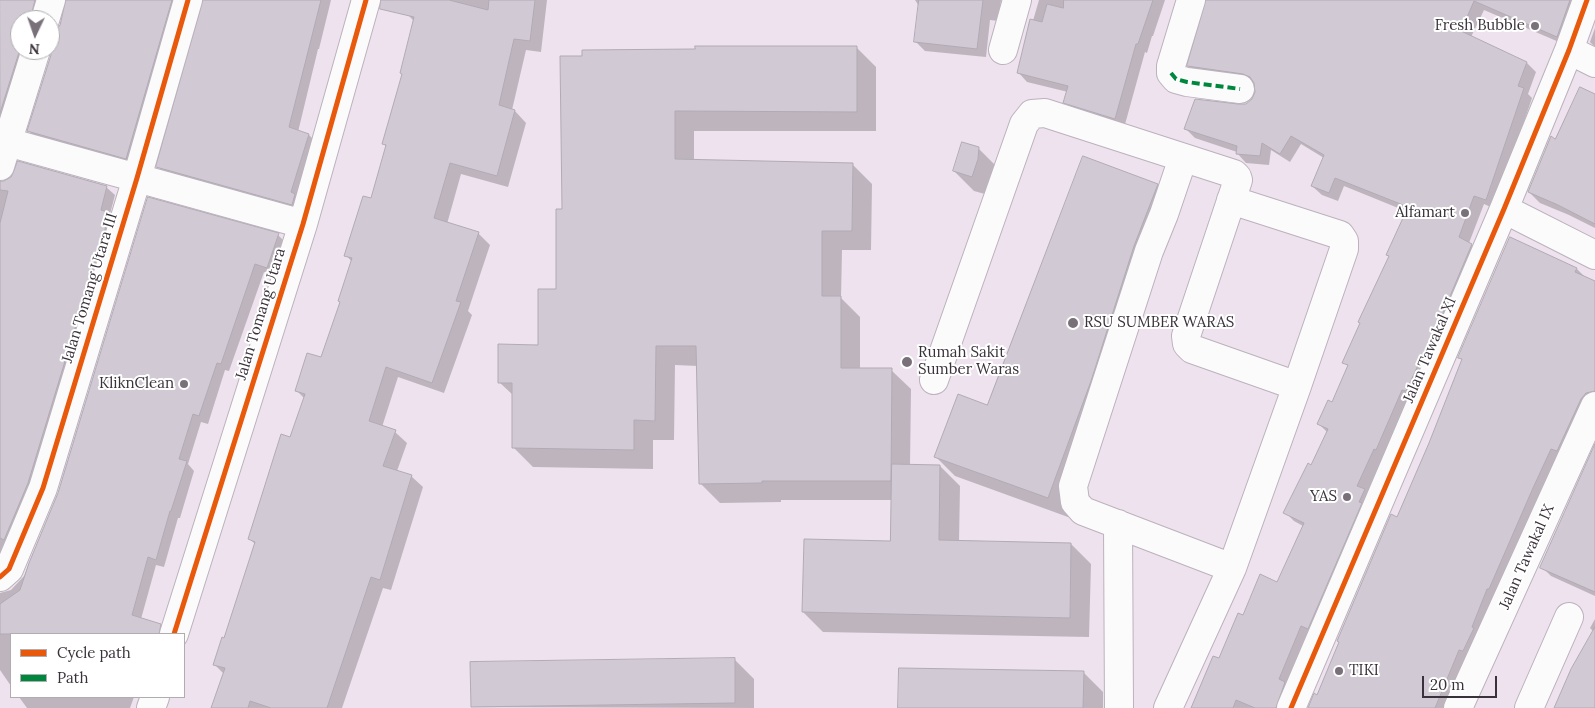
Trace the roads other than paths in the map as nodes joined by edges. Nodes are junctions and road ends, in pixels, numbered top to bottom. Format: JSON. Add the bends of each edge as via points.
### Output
{"nodes":[{"id":1,"x":188,"y":0,"type":"edge"},
{"id":2,"x":366,"y":0,"type":"edge"},
{"id":3,"x":1017,"y":0,"type":"edge"},
{"id":4,"x":1191,"y":0,"type":"edge"},
{"id":5,"x":1587,"y":0,"type":"edge"},
{"id":6,"x":1003,"y":50,"type":"dead end"},
{"id":7,"x":1569,"y":50,"type":"junction"},
{"id":8,"x":33,"y":60,"type":"edge"},
{"id":9,"x":1595,"y":63,"type":"edge"},
{"id":10,"x":1240,"y":89,"type":"dead end"},
{"id":11,"x":3,"y":149,"type":"edge"},
{"id":12,"x":1183,"y":158,"type":"junction"},
{"id":13,"x":136,"y":178,"type":"junction"},
{"id":14,"x":1231,"y":200,"type":"junction"},
{"id":15,"x":1504,"y":209,"type":"junction"},
{"id":16,"x":303,"y":224,"type":"junction"},
{"id":17,"x":1595,"y":255,"type":"edge"},
{"id":18,"x":934,"y":380,"type":"dead end"},
{"id":19,"x":1297,"y":386,"type":"junction"},
{"id":20,"x":1595,"y":406,"type":"edge"},
{"id":21,"x":1118,"y":524,"type":"junction"},
{"id":22,"x":1232,"y":568,"type":"junction"},
{"id":23,"x":0,"y":576,"type":"edge"},
{"id":24,"x":1569,"y":617,"type":"dead end"},
{"id":25,"x":174,"y":633,"type":"edge"},
{"id":26,"x":1119,"y":708,"type":"edge"},
{"id":27,"x":1168,"y":708,"type":"edge"},
{"id":28,"x":1291,"y":708,"type":"edge"},
{"id":29,"x":1458,"y":708,"type":"edge"},
{"id":30,"x":1529,"y":708,"type":"edge"}],
"edges":[{"from":1,"to":13,"type":"street","name":"Jalan Tomang Utara III"},
{"from":2,"to":16,"type":"street","name":"Jalan Tomang Utara"},
{"from":3,"to":6,"type":"street"},
{"from":4,"to":10,"type":"street","via":[[1171,73],[1176,79],[1187,82]]},
{"from":5,"to":7,"type":"street","name":"Jalan Tawakal XI"},
{"from":7,"to":9,"type":"street"},
{"from":7,"to":15,"type":"street","name":"Jalan Tawakal XI"},
{"from":8,"to":11,"type":"street"},
{"from":11,"to":13,"type":"street"},
{"from":12,"to":14,"type":"street","via":[[1238,177]]},
{"from":12,"to":18,"type":"street","via":[[1045,114],[1032,114],[1024,124]]},
{"from":12,"to":21,"type":"street","via":[[1149,251],[1073,486],[1075,502],[1083,511]]},
{"from":13,"to":16,"type":"street"},
{"from":13,"to":23,"type":"street","name":"Jalan Tomang Utara III","via":[[43,488],[8,569]]},
{"from":14,"to":19,"type":"street","via":[[1186,336],[1187,344],[1192,349]]},
{"from":14,"to":19,"type":"street","via":[[1340,235],[1344,241]]},
{"from":15,"to":17,"type":"street"},
{"from":15,"to":28,"type":"street","name":"Jalan Tawakal XI"},
{"from":16,"to":25,"type":"street","name":"Jalan Tomang Utara"},
{"from":19,"to":22,"type":"street"},
{"from":20,"to":29,"type":"street","name":"Jalan Tawakal IX"},
{"from":21,"to":22,"type":"street"},
{"from":21,"to":26,"type":"street"},
{"from":22,"to":27,"type":"street"},
{"from":24,"to":30,"type":"street"}]}
